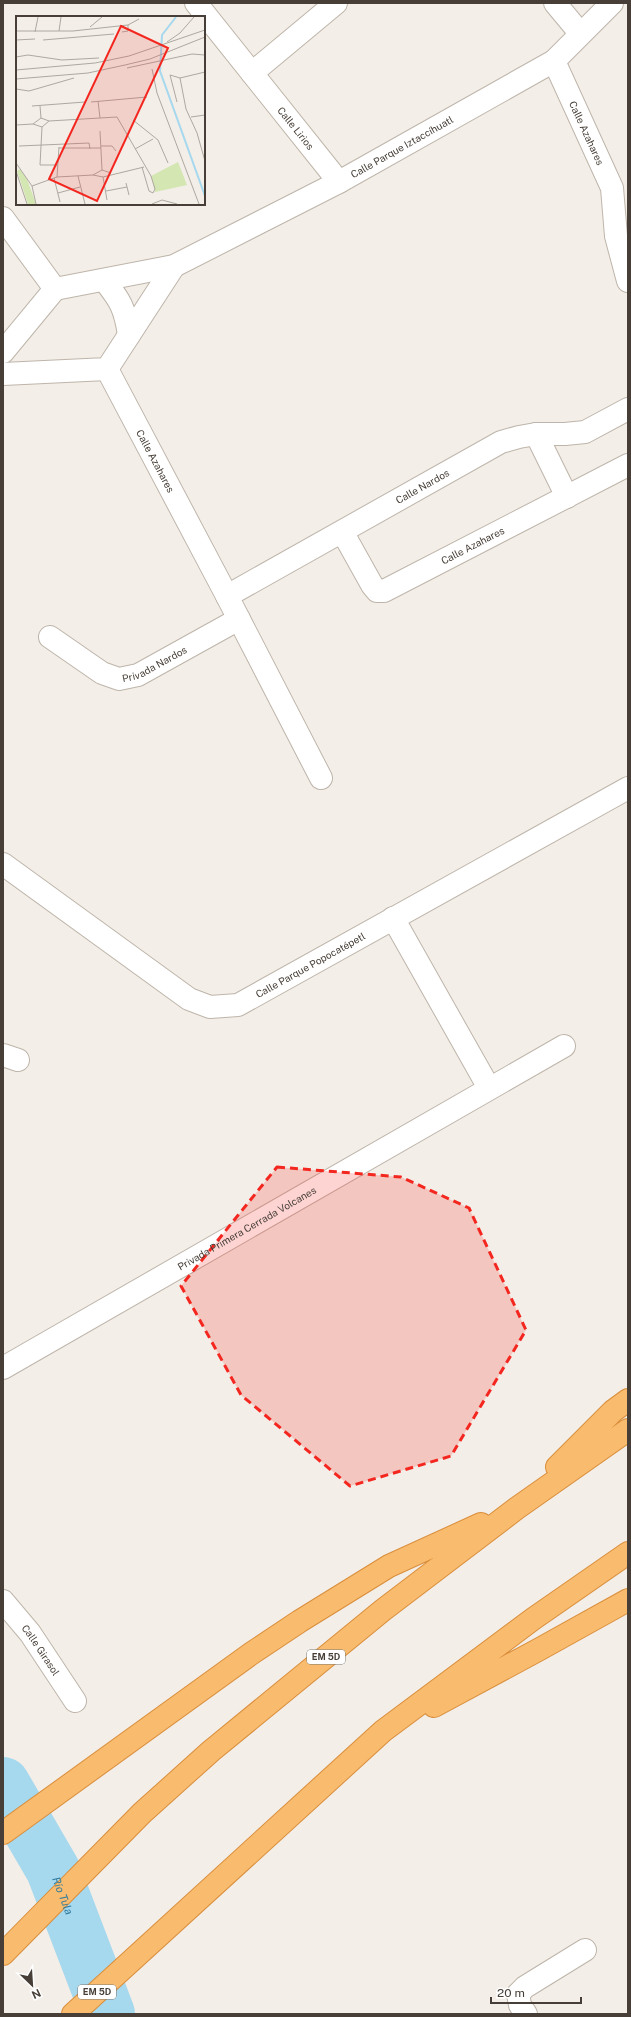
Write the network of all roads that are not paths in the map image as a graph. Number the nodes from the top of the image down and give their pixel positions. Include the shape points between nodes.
1 (196, 3) edge
2 (336, 3) edge
3 (555, 3) edge
4 (612, 3) edge
5 (580, 33) junction
6 (554, 61) junction
7 (252, 74) junction
8 (339, 182) junction
9 (620, 184) edge
10 (3, 218) edge
11 (174, 266) junction
12 (104, 280) junction
13 (628, 281) edge
14 (55, 289) junction
15 (129, 335) junction
16 (3, 352) edge
17 (107, 369) junction
18 (3, 374) edge
19 (628, 409) edge
20 (536, 434) junction
21 (628, 465) edge
22 (567, 497) junction
23 (342, 532) junction
24 (227, 596) junction
25 (239, 619) junction
26 (50, 637) dead end
27 (321, 778) dead end
28 (628, 788) edge
29 (3, 864) edge
30 (393, 918) junction
31 (564, 1046) dead end
32 (489, 1088) junction
33 (3, 1368) edge
34 (628, 1400) edge
35 (628, 1430) edge
36 (517, 1508) junction
37 (628, 1554) edge
38 (628, 1600) edge
39 (3, 1601) edge
40 (76, 1701) dead end
41 (383, 1731) junction
42 (3, 1833) edge
43 (585, 1950) dead end
44 (3, 1954) edge
45 (121, 1971) junction
46 (73, 2014) edge
47 (91, 2014) edge
48 (526, 2014) edge

1 - 7 street, Calle Lirios
2 - 7 street
3 - 5 street
4 - 5 street, Calle Parque Iztaccíhuatl
5 - 6 street, Calle Parque Iztaccíhuatl
6 - 8 street, Calle Parque Iztaccíhuatl
6 - 9 street, Calle Azahares
7 - 8 street, Calle Lirios
8 - 11 street, Calle Parque Iztaccíhuatl
9 - 13 street via 616,236
10 - 14 street
11 - 12 street, Calle Parque Iztaccíhuatl
11 - 15 street, Calle Parque Iztaccíhuatl
12 - 14 street, Calle Parque Iztaccíhuatl
12 - 15 street via 124,309
14 - 16 street
15 - 17 street, Calle Parque Iztaccíhuatl
17 - 18 street
17 - 24 street, Calle Azahares
19 - 20 street, Calle Nardos via 585,432
20 - 22 street
20 - 23 street, Calle Nardos via 501,442
21 - 22 street, Calle Azahares
22 - 23 street, Calle Azahares via 384,591 377,591 372,585
23 - 24 street, Calle Nardos
24 - 25 street
25 - 26 street, Privada Nardos via 138,675 119,679 102,674
25 - 27 street
28 - 30 street, Calle Parque Popocatépetl
29 - 30 street, Calle Parque Popocatépetl via 189,999 210,1007 238,1005
30 - 32 street
31 - 32 street, Privada Primera Cerrada Volcanes
32 - 33 street, Privada Primera Cerrada Volcanes
34 - 36 highway via 612,1411
35 - 36 highway, EM 5D
36 - 42 highway via 389,1566 252,1653
36 - 44 highway, EM 5D via 383,1610 211,1751 142,1813
37 - 41 highway, EM 5D via 524,1626
38 - 41 highway via 476,1684
39 - 40 street, Calle Girasol via 30,1633
41 - 45 highway, EM 5D
43 - 48 street via 525,1987 518,1994 520,2005
45 - 46 highway, EM 5D
45 - 47 highway

